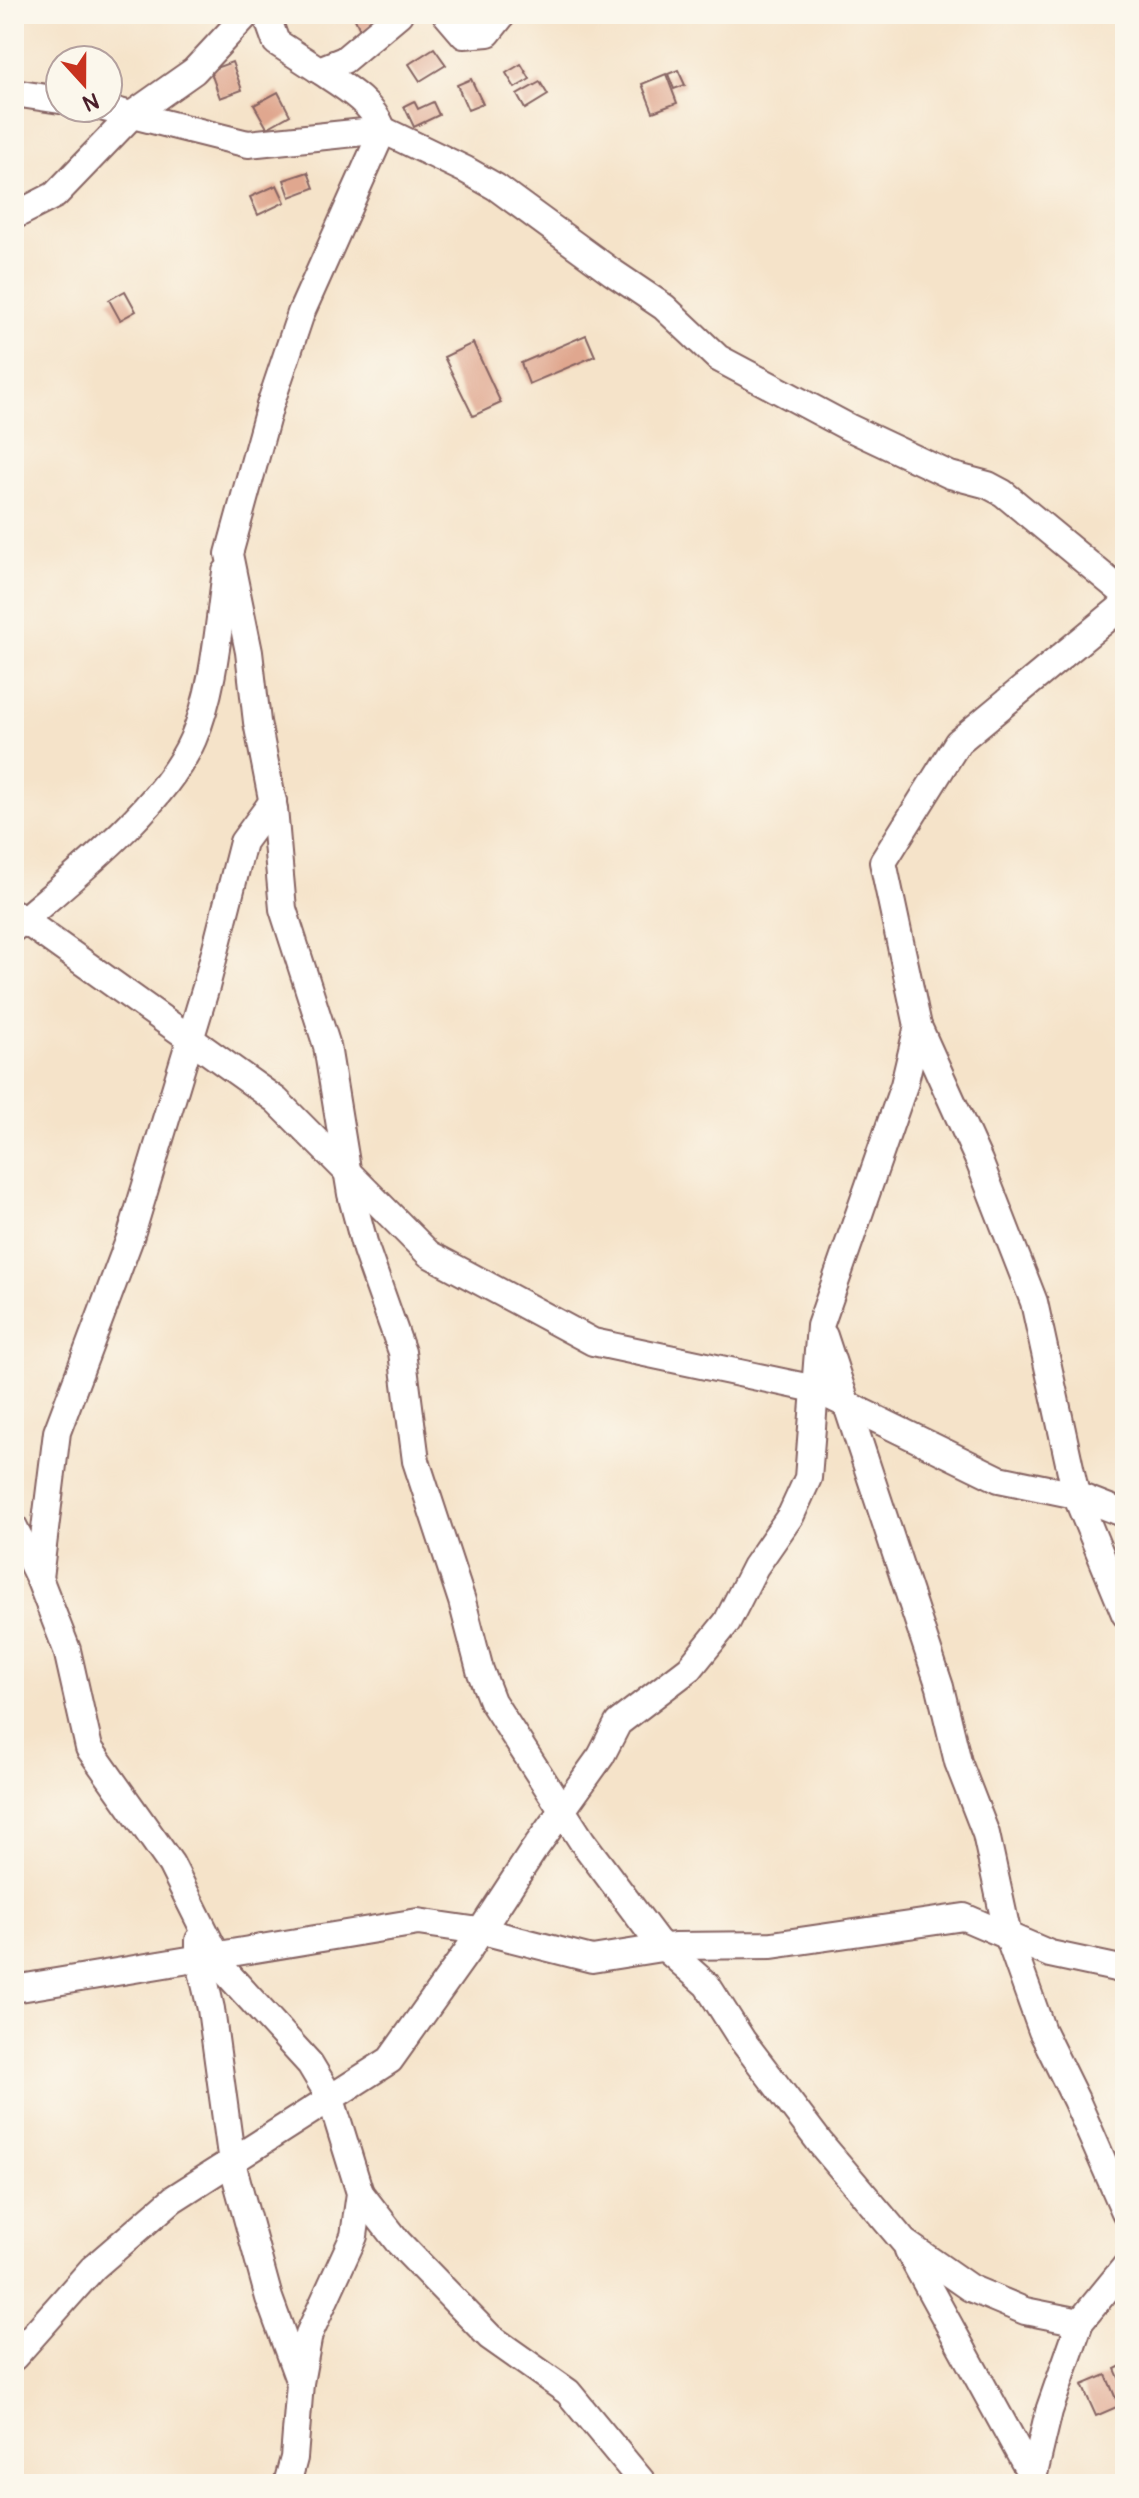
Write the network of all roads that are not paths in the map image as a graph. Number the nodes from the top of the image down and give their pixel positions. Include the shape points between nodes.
1 (247, 14) edge
2 (266, 14) edge
3 (399, 14) edge
4 (446, 14) edge
5 (503, 14) edge
6 (319, 70) junction
7 (14, 93) edge
8 (44, 98) edge
9 (124, 112) edge
10 (133, 114) junction
11 (383, 130) junction
12 (14, 216) edge
13 (229, 554) junction
14 (1125, 594) edge
15 (1125, 604) edge
16 (273, 801) junction
17 (17, 920) edge
18 (918, 1026) junction
19 (190, 1039) junction
20 (347, 1172) junction
21 (820, 1326) junction
22 (815, 1389) junction
23 (846, 1405) junction
24 (1076, 1495) junction
25 (1125, 1514) edge
26 (14, 1527) edge
27 (39, 1578) junction
28 (1125, 1614) edge
29 (563, 1810) junction
30 (479, 1931) junction
31 (1008, 1936) junction
32 (663, 1948) junction
33 (207, 1956) junction
34 (1125, 1970) edge
35 (14, 1989) edge
36 (331, 2099) junction
37 (232, 2163) junction
38 (360, 2193) junction
39 (1125, 2212) edge
40 (904, 2242) junction
41 (1125, 2267) edge
42 (1080, 2322) junction
43 (14, 2357) edge
44 (300, 2383) junction
45 (1031, 2481) edge
46 (287, 2484) edge
47 (644, 2484) edge

1 - 10 street via 194,71
2 - 6 street via 276,42
3 - 6 street via 344,60
4 - 5 street via 464,35 488,33
6 - 11 street via 377,115
7 - 8 street
9 - 10 street
10 - 11 street via 248,144
10 - 12 street via 55,195
11 - 13 street via 301,313
11 - 14 street via 496,187 664,307 718,358 848,427 950,475 1003,493
13 - 16 street
13 - 17 street via 209,689 193,740 163,788 110,843
15 - 18 street via 958,742 883,862
16 - 19 street via 243,842
16 - 20 street via 283,909 327,1046
17 - 19 street
18 - 21 street via 904,1085
18 - 24 street via 1034,1302
19 - 20 street via 276,1100
19 - 27 street via 130,1238 57,1432
20 - 22 street via 429,1254 593,1342
20 - 29 street via 366,1250 402,1352 416,1461 480,1670 492,1701
21 - 22 street
21 - 23 street
22 - 23 street
22 - 29 street via 808,1478 727,1622 690,1668 618,1723
23 - 24 street via 999,1479
23 - 31 street via 940,1687 958,1762 986,1834
24 - 25 street
24 - 28 street
26 - 27 street
27 - 33 street via 67,1650 89,1748 171,1864 199,1920
29 - 30 street
29 - 32 street
30 - 32 street via 592,1959
30 - 33 street via 418,1922
30 - 36 street via 390,2060
31 - 32 street via 964,1917 772,1945
31 - 34 street via 1050,1954
31 - 39 street via 1042,2031
32 - 40 street via 707,1985 821,2144
33 - 35 street
33 - 36 street via 310,2064
33 - 37 street
36 - 37 street
36 - 38 street
37 - 43 street via 173,2199 93,2268
37 - 44 street via 269,2298
38 - 44 street via 354,2236 309,2334
38 - 47 street via 398,2242 490,2337 568,2392
40 - 42 street via 970,2288 1025,2311
40 - 45 street
41 - 42 street
42 - 45 street
44 - 46 street

